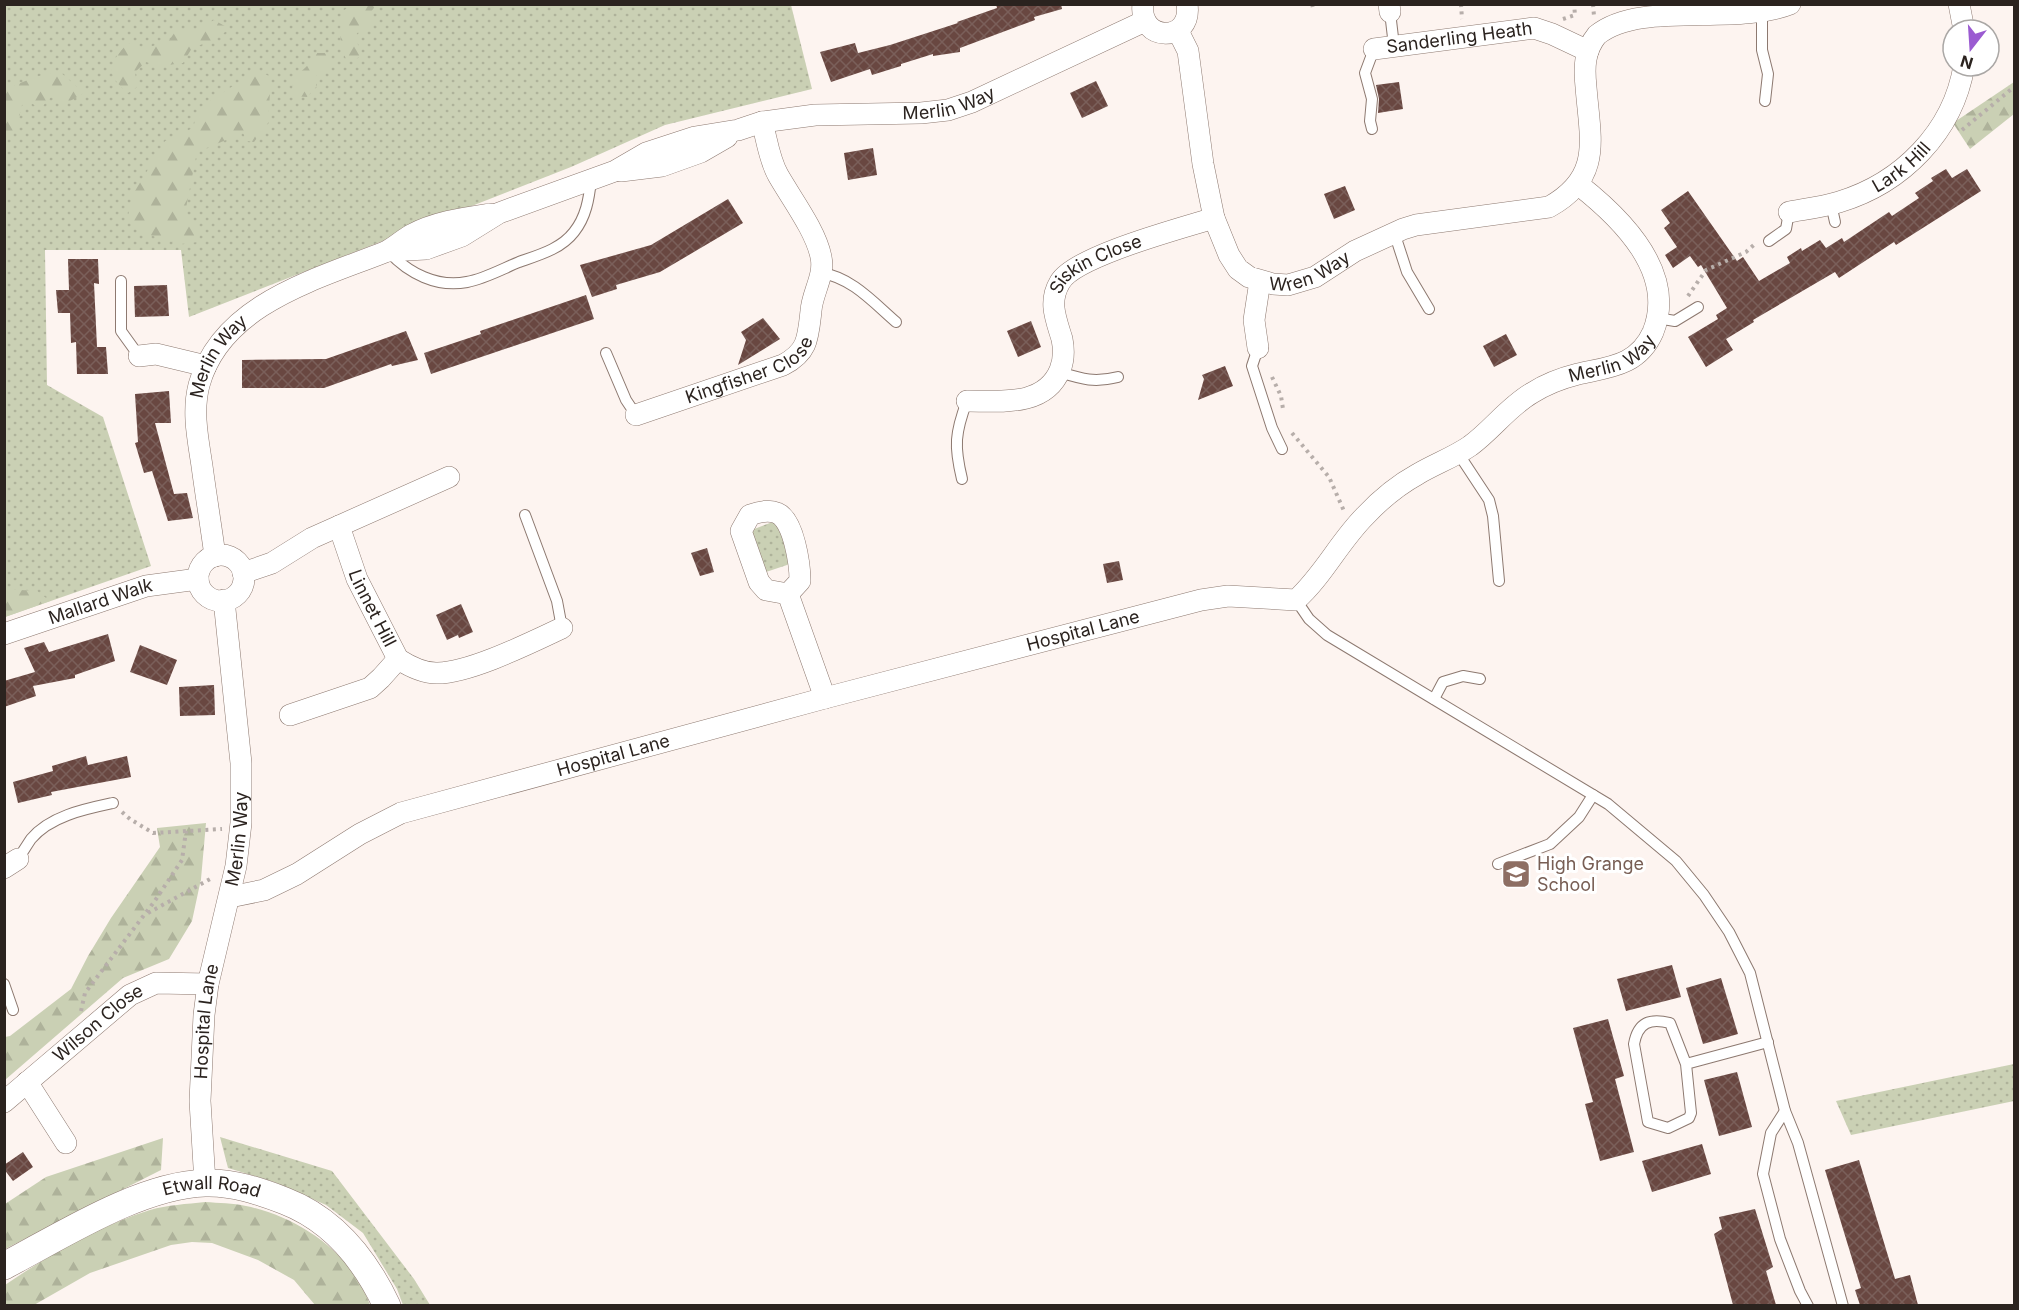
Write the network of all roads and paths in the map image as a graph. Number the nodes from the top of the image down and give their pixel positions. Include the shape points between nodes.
1 (1187, 4) edge
2 (1775, 7) edge
3 (1390, 8) edge
4 (1144, 13) edge
5 (1178, 31) junction
6 (1384, 47) junction
7 (1587, 51) junction
8 (1961, 78) edge
9 (2014, 87) edge
10 (1765, 101) dead end
11 (762, 122) junction
12 (1372, 129) dead end
13 (1936, 133) junction
14 (591, 180) junction
15 (1579, 185) junction
16 (1789, 212) joint
17 (1214, 218) junction
18 (1394, 232) junction
19 (1757, 242) dead end
20 (1769, 242) dead end
21 (388, 251) junction
22 (821, 273) junction
23 (120, 281) dead end
24 (1260, 281) junction
25 (1698, 307) dead end
26 (1430, 309) dead end
27 (1658, 314) junction
28 (896, 322) dead end
29 (1258, 348) junction
30 (606, 353) dead end
31 (139, 356) joint
32 (206, 366) junction
33 (1059, 372) junction
34 (1118, 377) dead end
35 (967, 401) joint
36 (1284, 413) dead end
37 (636, 415) joint
38 (1290, 429) dead end
39 (1282, 449) dead end
40 (1458, 453) junction
41 (449, 477) dead end
42 (962, 479) dead end
43 (525, 515) dead end
44 (339, 526) junction
45 (1352, 531) junction
46 (215, 556) junction
47 (243, 573) junction
48 (198, 579) junction
49 (1499, 581) dead end
50 (788, 594) dead end
51 (224, 600) junction
52 (1296, 600) junction
53 (562, 628) joint
54 (4, 634) edge
55 (398, 659) junction
56 (1480, 679) dead end
57 (825, 698) junction
58 (1434, 699) junction
59 (290, 715) dead end
60 (1593, 795) junction
61 (113, 803) joint
62 (240, 828) junction
63 (186, 831) junction
64 (11, 864) edge
65 (1498, 864) dead end
66 (232, 887) junction
67 (144, 915) junction
68 (4, 984) edge
69 (208, 984) junction
70 (13, 1010) dead end
71 (74, 1041) junction
72 (1768, 1042) junction
73 (1686, 1064) junction
74 (27, 1082) junction
75 (4, 1102) edge
76 (1785, 1111) junction
77 (66, 1143) dead end
78 (205, 1183) junction
79 (4, 1266) edge
80 (387, 1305) edge
81 (1808, 1305) edge
82 (1843, 1305) edge

1 - 5 street via 1188,15
2 - 7 street via 1671,9 1624,16 1597,35
2 - 10 lane via 1762,50 1768,74
3 - 6 lane
4 - 5 street via 1149,28 1157,33
4 - 11 street, Merlin Way via 972,102 948,110
5 - 17 street, Wren Way via 1188,51
6 - 7 street, Sanderling Heath via 1534,28
6 - 12 lane, Sanderling Heath via 1365,74 1372,99
7 - 15 street via 1590,150
8 - 13 street, Lark Hill via 1955,98
9 - 13 path via 1957,134
11 - 14 street, Merlin Way via 675,143
11 - 22 street, Kingfisher Close via 777,174 822,258
13 - 16 street, Lark Hill via 1918,156 1890,179 1833,213
14 - 21 street, Merlin Way via 499,213 457,219 412,235
14 - 21 lane via 586,212 568,239 476,279 434,281 400,264
15 - 18 street, Wren Way via 1549,207 1432,222
15 - 27 street, Merlin Way via 1605,206 1644,254 1656,284
16 - 20 lane via 1786,230
17 - 24 street, Wren Way via 1238,269
17 - 33 street, Siskin Close via 1145,240 1069,271 1060,281 1052,305 1064,354
18 - 24 street, Wren Way via 1315,277 1288,285
18 - 26 lane via 1407,272
19 - 27 path via 1746,252 1706,270 1681,304
21 - 32 street, Merlin Way via 256,308 231,332
22 - 28 lane via 850,284
22 - 37 street, Kingfisher Close via 807,341 794,359
23 - 31 lane via 121,332
24 - 29 street via 1254,320
25 - 27 lane via 1675,321
27 - 40 street, Merlin Way via 1644,346 1626,361 1563,379 1532,393
29 - 36 path via 1278,388
29 - 39 lane via 1252,366
30 - 37 lane
31 - 32 street via 156,354
32 - 46 street, Merlin Way via 195,413
33 - 34 lane via 1100,381
33 - 35 street via 1050,387 1032,397
35 - 42 lane via 956,440
38 - 45 path via 1329,477
40 - 45 street, Merlin Way via 1402,483
40 - 49 lane via 1489,500
41 - 44 street
43 - 53 lane via 557,601
44 - 47 street via 272,563
44 - 55 street, Linnet Hill via 357,579
45 - 52 street, Merlin Way via 1310,588
46 - 47 street via 229,557
46 - 48 street via 202,564
47 - 51 street via 242,588
48 - 51 street via 204,593
48 - 54 street, Mallard Walk via 146,586
50 - 57 street
51 - 62 street, Merlin Way via 242,763
52 - 57 street, Hospital Lane via 1228,596 1202,600
52 - 58 lane via 1309,619 1327,634
53 - 55 street, Linnet Hill via 458,671 428,672
55 - 59 street via 370,688
56 - 58 lane via 1463,676 1443,682
57 - 66 street, Hospital Lane via 400,813 264,890
58 - 60 lane
60 - 65 lane via 1579,817 1550,844
60 - 72 lane via 1645,833 1676,861 1704,895 1750,973
61 - 63 path via 153,833
61 - 64 lane via 72,813 52,824 33,837
62 - 63 path
62 - 66 street, Merlin Way
63 - 67 path via 182,860
66 - 67 path via 216,877
66 - 69 street, Hospital Lane
67 - 71 path via 85,993
68 - 70 lane
69 - 71 street, Wilson Close via 168,982 144,987
69 - 78 street, Hospital Lane via 200,1101
71 - 74 street, Wilson Close
72 - 73 lane
72 - 76 lane
73 - 73 lane via 1689,1118 1668,1128 1648,1122 1635,1034 1657,1019 1670,1023
74 - 75 street, Wilson Close
74 - 77 street
76 - 81 lane via 1771,1133 1763,1173 1780,1239
76 - 82 lane via 1798,1143
78 - 79 street, Etwall Road via 137,1198
78 - 80 street, Etwall Road via 254,1190 315,1216 362,1260

